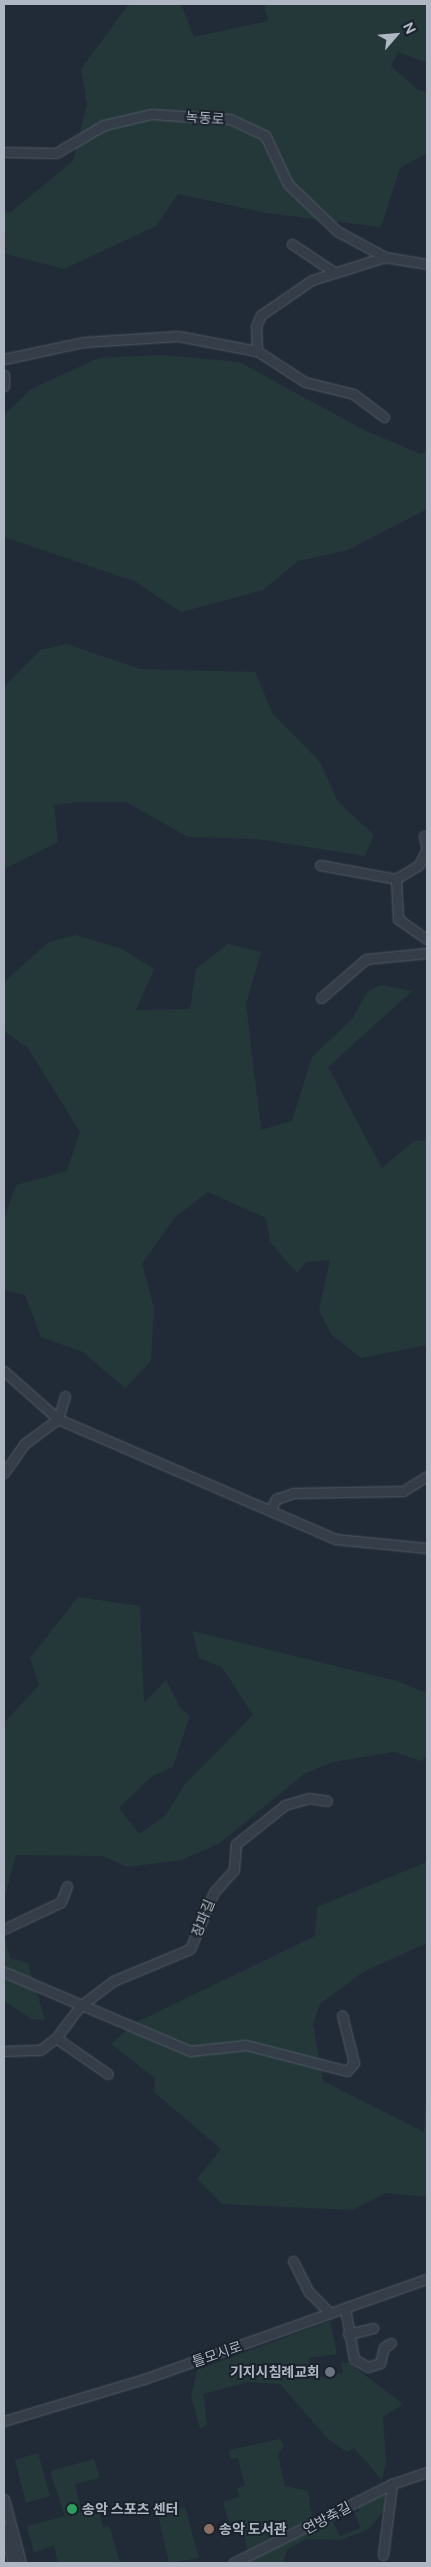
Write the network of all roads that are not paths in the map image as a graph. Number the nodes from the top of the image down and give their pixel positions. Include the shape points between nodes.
1 (4, 152) edge
2 (292, 244) dead end
3 (386, 257) junction
4 (427, 264) edge
5 (334, 272) junction
6 (256, 351) junction
7 (4, 359) edge
8 (4, 374) edge
9 (4, 386) edge
10 (384, 417) dead end
11 (424, 836) dead end
12 (427, 849) edge
13 (320, 865) dead end
14 (396, 879) junction
15 (427, 939) edge
16 (427, 953) edge
17 (322, 998) dead end
18 (4, 1371) edge
19 (65, 1396) dead end
20 (58, 1419) junction
21 (4, 1473) edge
22 (427, 1476) edge
23 (270, 1510) junction
24 (427, 1548) edge
25 (327, 1801) dead end
26 (67, 1886) dead end
27 (4, 1929) edge
28 (4, 1972) edge
29 (79, 2007) junction
30 (342, 2015) dead end
31 (56, 2038) junction
32 (4, 2051) edge
33 (108, 2074) dead end
34 (293, 2261) dead end
35 (427, 2279) edge
36 (345, 2308) junction
37 (330, 2313) junction
38 (373, 2328) dead end
39 (348, 2334) junction
40 (391, 2343) dead end
41 (4, 2421) edge
42 (427, 2472) edge
43 (392, 2484) junction
44 (4, 2499) edge
45 (4, 2528) edge
46 (383, 2555) dead end
47 (13, 2563) edge
48 (21, 2563) edge
49 (233, 2563) edge

1 - 3 street, 녹동로 via 56,152 104,125 151,114 230,119 265,135 288,184 337,231
2 - 5 street
3 - 4 street, 녹동로
3 - 5 street, 녹동로
5 - 6 street, 녹동로 via 261,315
6 - 7 street via 178,336 84,342
6 - 10 street via 305,382 354,394
8 - 9 street
11 - 12 street
12 - 14 street via 419,865
13 - 14 street
14 - 15 street via 398,919
16 - 17 street via 366,959
18 - 20 street
19 - 20 street
20 - 21 street via 24,1444
20 - 23 street
22 - 23 street via 403,1491 293,1493 276,1499
23 - 24 street via 335,1539
25 - 29 street, 장파길 via 308,1798 285,1805 236,1844 234,1870 214,1892 190,1949 113,1981
26 - 27 street via 60,1902
28 - 29 street
29 - 30 street via 190,2051 246,2045 347,2072 354,2063
29 - 31 street, 장파길
31 - 32 street via 40,2050
31 - 33 street
34 - 37 street via 309,2292
35 - 36 street, 틀모시로
36 - 37 street, 틀모시로
36 - 39 street
37 - 41 street, 틀모시로 via 144,2379
38 - 39 street
39 - 40 street via 354,2359 368,2368 380,2363 384,2347
42 - 43 street, 연방축길
43 - 46 street
43 - 49 street, 연방축길
44 - 48 street
45 - 47 street

